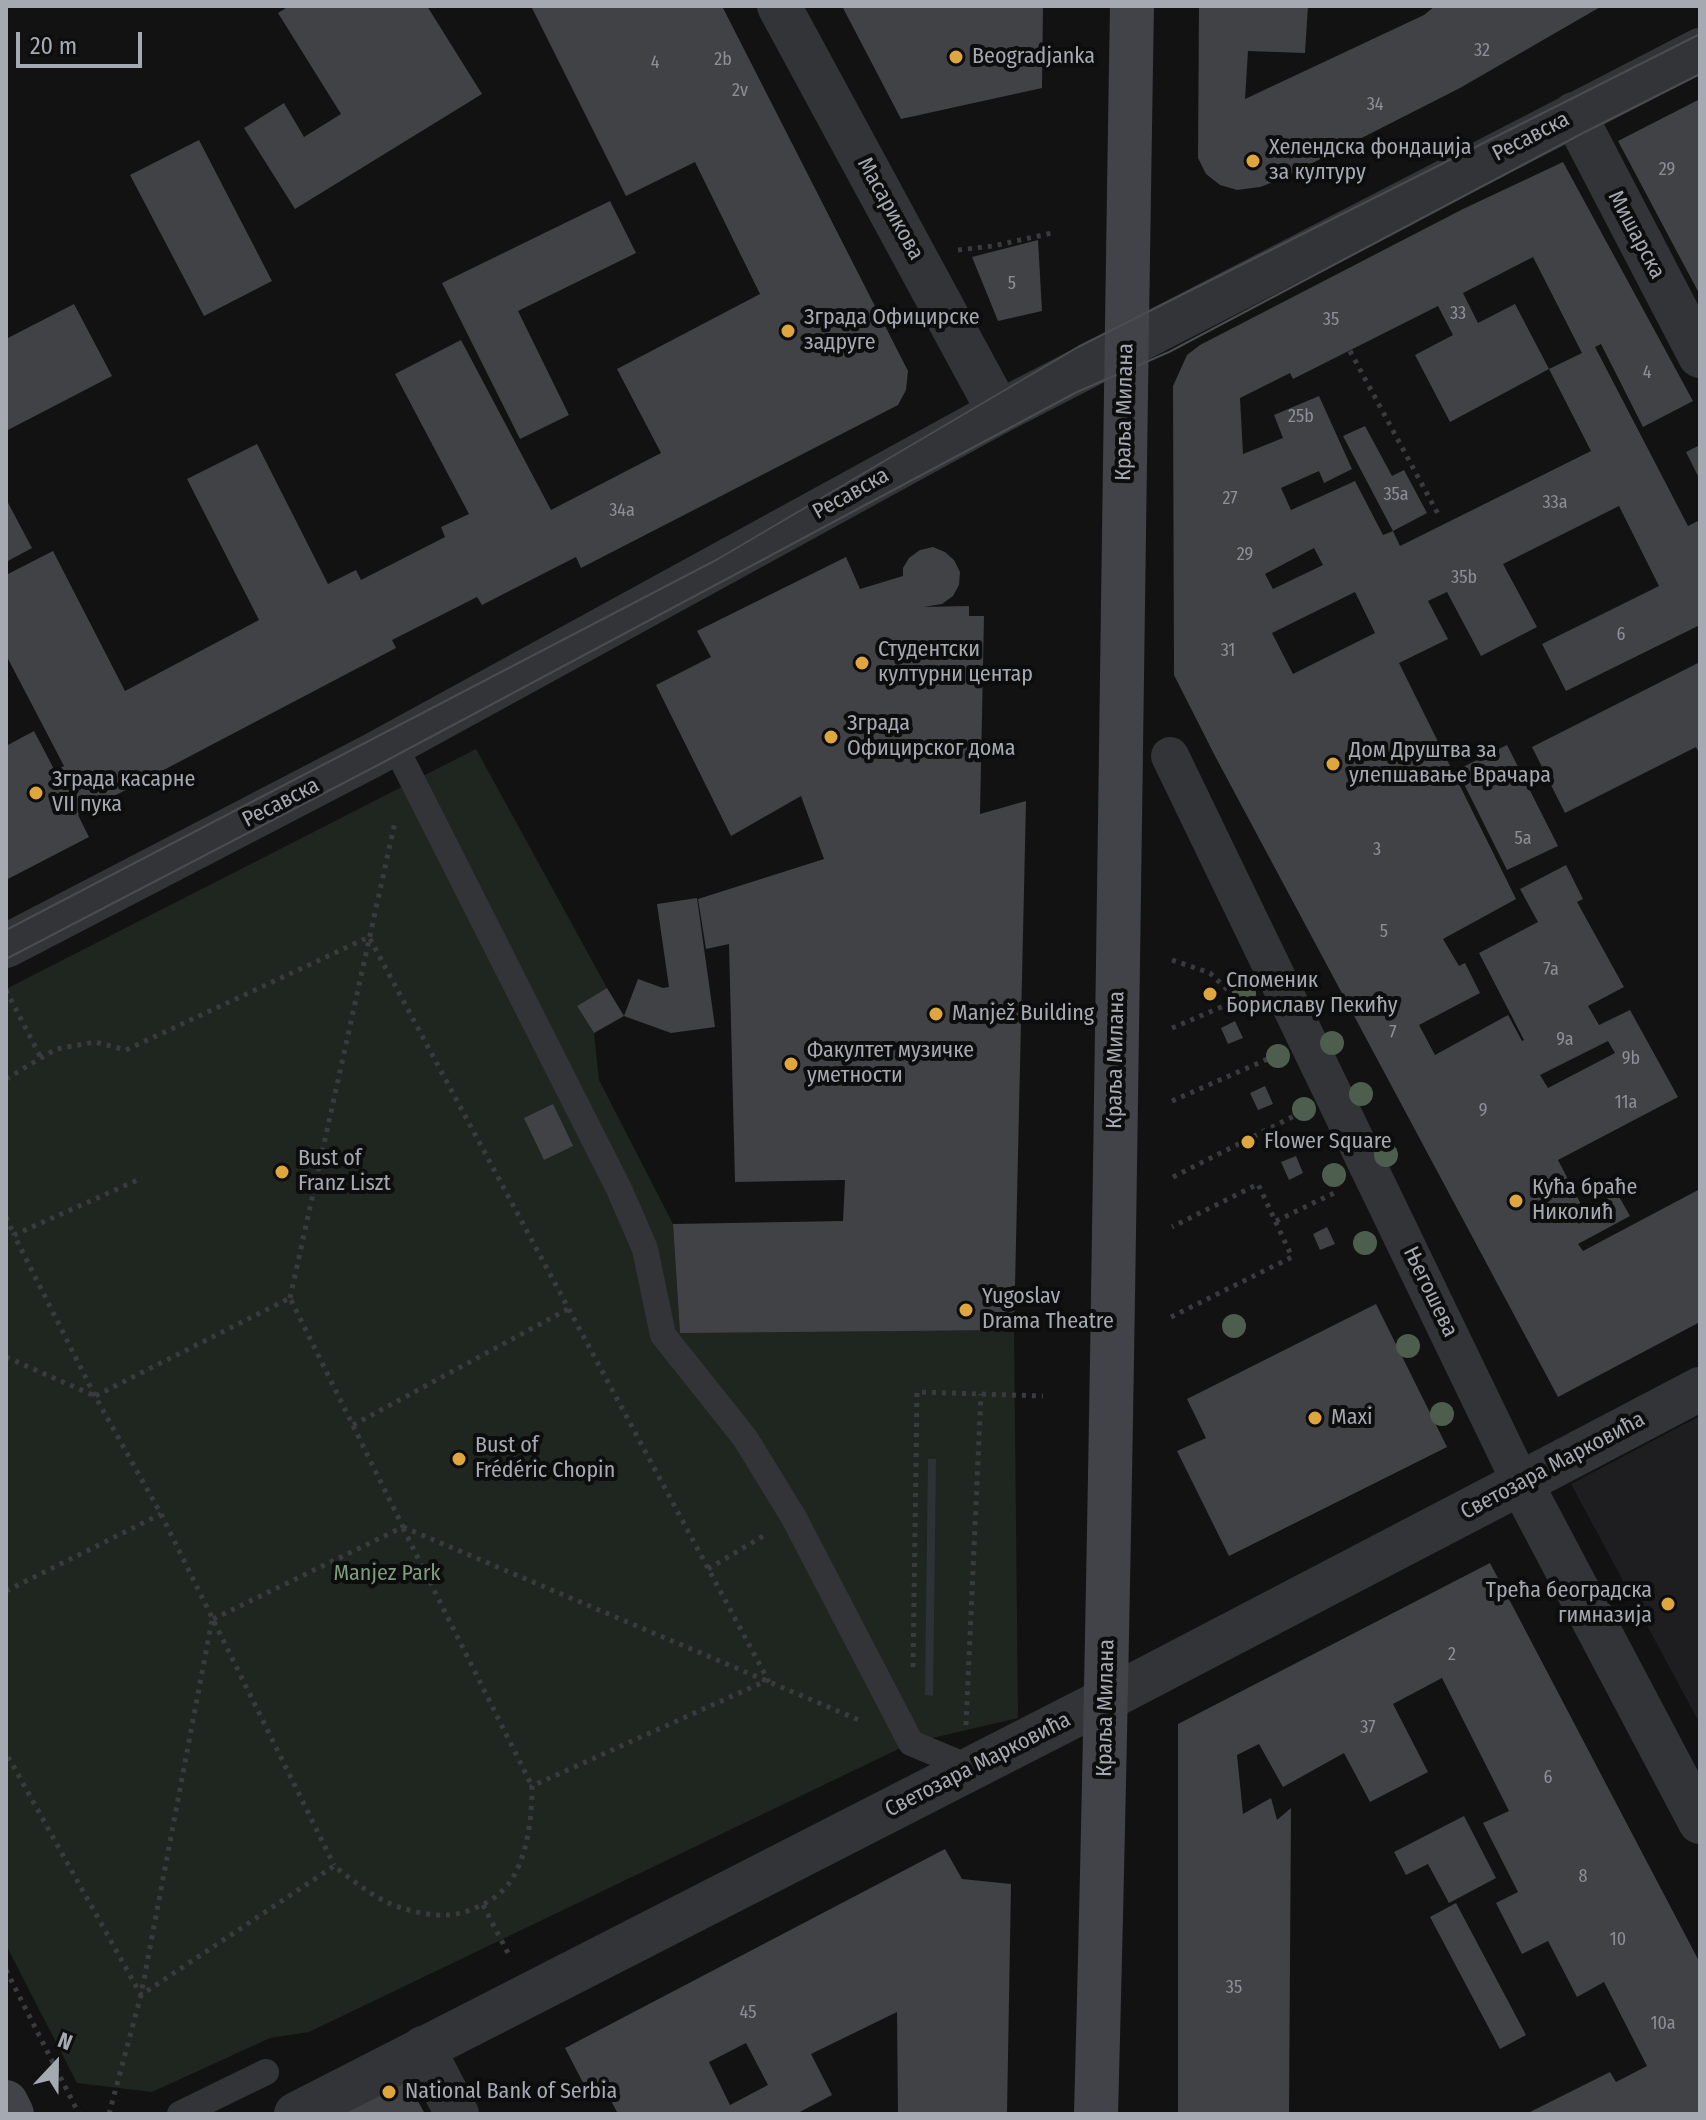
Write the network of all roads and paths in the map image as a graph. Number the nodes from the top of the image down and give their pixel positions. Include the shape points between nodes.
1 (779, 6) edge
2 (1132, 6) edge
3 (1700, 50) edge
4 (1574, 114) junction
5 (1052, 233) dead end
6 (980, 248) dead end
7 (1126, 346) junction
8 (1350, 351) dead end
9 (1700, 356) edge
10 (999, 412) junction
11 (1438, 514) dead end
12 (394, 744) junction
13 (1170, 756) dead end
14 (397, 815) dead end
15 (369, 937) junction
16 (6, 946) edge
17 (1172, 960) dead end
18 (6, 990) edge
19 (1172, 1028) dead end
20 (41, 1058) junction
21 (1265, 1061) dead end
22 (6, 1079) edge
23 (1172, 1101) dead end
24 (1289, 1118) dead end
25 (1173, 1177) dead end
26 (142, 1178) dead end
27 (1337, 1191) dead end
28 (6, 1217) edge
29 (1276, 1221) junction
30 (1172, 1227) dead end
31 (14, 1235) junction
32 (290, 1298) junction
33 (568, 1309) junction
34 (1171, 1317) dead end
35 (6, 1357) edge
36 (1700, 1389) edge
37 (981, 1394) junction
38 (95, 1396) junction
39 (1043, 1396) dead end
40 (353, 1425) junction
41 (1521, 1483) junction
42 (161, 1514) junction
43 (794, 1518) junction
44 (403, 1527) junction
45 (708, 1569) junction
46 (6, 1591) edge
47 (213, 1619) junction
48 (912, 1679) dead end
49 (768, 1680) junction
50 (1107, 1699) junction
51 (911, 1743) junction
52 (968, 1752) junction
53 (6, 1753) edge
54 (532, 1786) junction
55 (1700, 1822) edge
56 (334, 1866) junction
57 (483, 1905) junction
58 (501, 1940) dead end
59 (6, 1970) edge
60 (141, 1995) junction
61 (423, 2048) junction
62 (266, 2072) dead end
63 (6, 2102) edge
64 (12, 2114) edge
65 (79, 2114) edge
66 (109, 2114) edge
67 (180, 2114) edge
68 (296, 2114) edge
69 (457, 2114) edge
70 (1096, 2114) edge

1 - 10 street, Масарикова
2 - 7 main road, Краља Милана
3 - 4 street, Ресавска
4 - 7 street, Ресавска
4 - 9 street, Мишарска
5 - 6 path
7 - 10 street, Ресавска
7 - 50 main road, Краља Милана
8 - 11 path
10 - 12 street, Ресавска
12 - 16 street, Ресавска
12 - 43 lane via 619,1189 645,1249 663,1335 745,1438
13 - 41 street, Његошева
14 - 15 path
15 - 20 path via 126,1050 95,1042 56,1049
15 - 32 path
15 - 33 path
17 - 19 path via 1210,973 1238,1000
18 - 20 path
20 - 22 path
21 - 23 path
24 - 25 path
26 - 31 path
27 - 29 path
28 - 31 path
29 - 30 path via 1258,1184
29 - 34 path via 1292,1257
31 - 38 path
32 - 38 path
32 - 40 path
33 - 40 path
33 - 45 path
35 - 38 path
36 - 41 street, Светозара Марковића
37 - 39 path
37 - 48 path via 917,1392
37 - 52 path
38 - 42 path
40 - 44 path
41 - 50 street, Светозара Марковића
41 - 55 street, Његошева
42 - 46 path
42 - 47 path
43 - 45 path
43 - 51 lane
44 - 47 path
44 - 49 path
44 - 54 path
45 - 49 path
47 - 56 path
47 - 60 path
49 - 51 path
49 - 54 path
50 - 52 street, Светозара Марковића
50 - 70 main road, Краља Милана
51 - 52 lane
52 - 61 street, Светозара Марковића
53 - 60 path
54 - 57 path via 524,1850 509,1883
56 - 57 path via 401,1908 446,1915
56 - 60 path
57 - 58 path
59 - 65 path
60 - 66 path
61 - 68 street, Светозара Марковића
61 - 69 street
62 - 67 lane
63 - 64 main road

